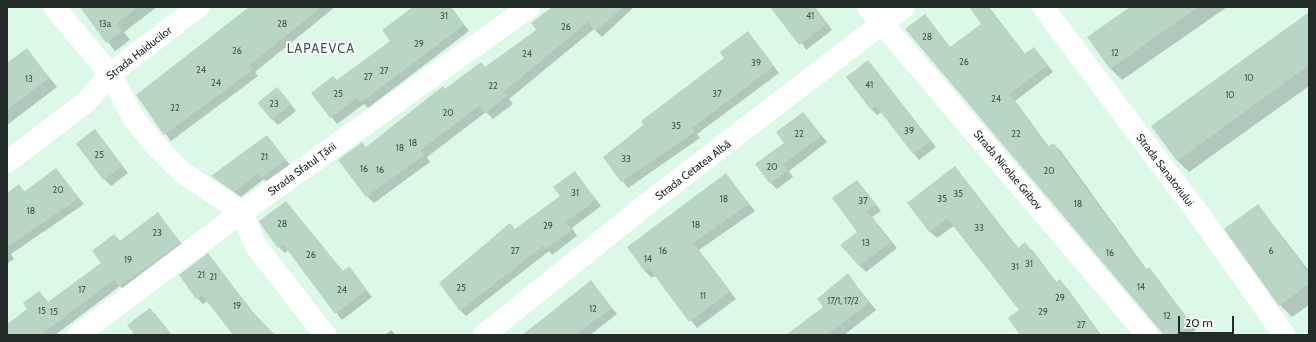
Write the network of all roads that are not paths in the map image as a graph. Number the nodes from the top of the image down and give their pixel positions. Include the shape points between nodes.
1 (54, 7) edge
2 (198, 7) edge
3 (529, 7) edge
4 (868, 7) edge
5 (904, 7) edge
6 (1044, 7) edge
7 (884, 24) junction
8 (110, 74) junction
9 (7, 162) edge
10 (242, 212) junction
11 (78, 335) edge
12 (325, 335) edge
13 (484, 335) edge
14 (1147, 335) edge
15 (1284, 335) edge

1 - 8 street
2 - 8 street, Strada Haiducilor
3 - 10 street, Strada Sfatul Țării
4 - 7 street, Strada Nicolae Gribov
5 - 7 street, Strada Cetatea Albă
6 - 15 street, Strada Sanatoriului via 1199,214
7 - 13 street, Strada Cetatea Albă via 643,207
7 - 14 street, Strada Nicolae Gribov
8 - 9 street, Strada Haiducilor via 86,102
8 - 10 street via 134,119 154,144 183,173
10 - 11 street, Strada Sfatul Țării
10 - 12 street via 256,246

